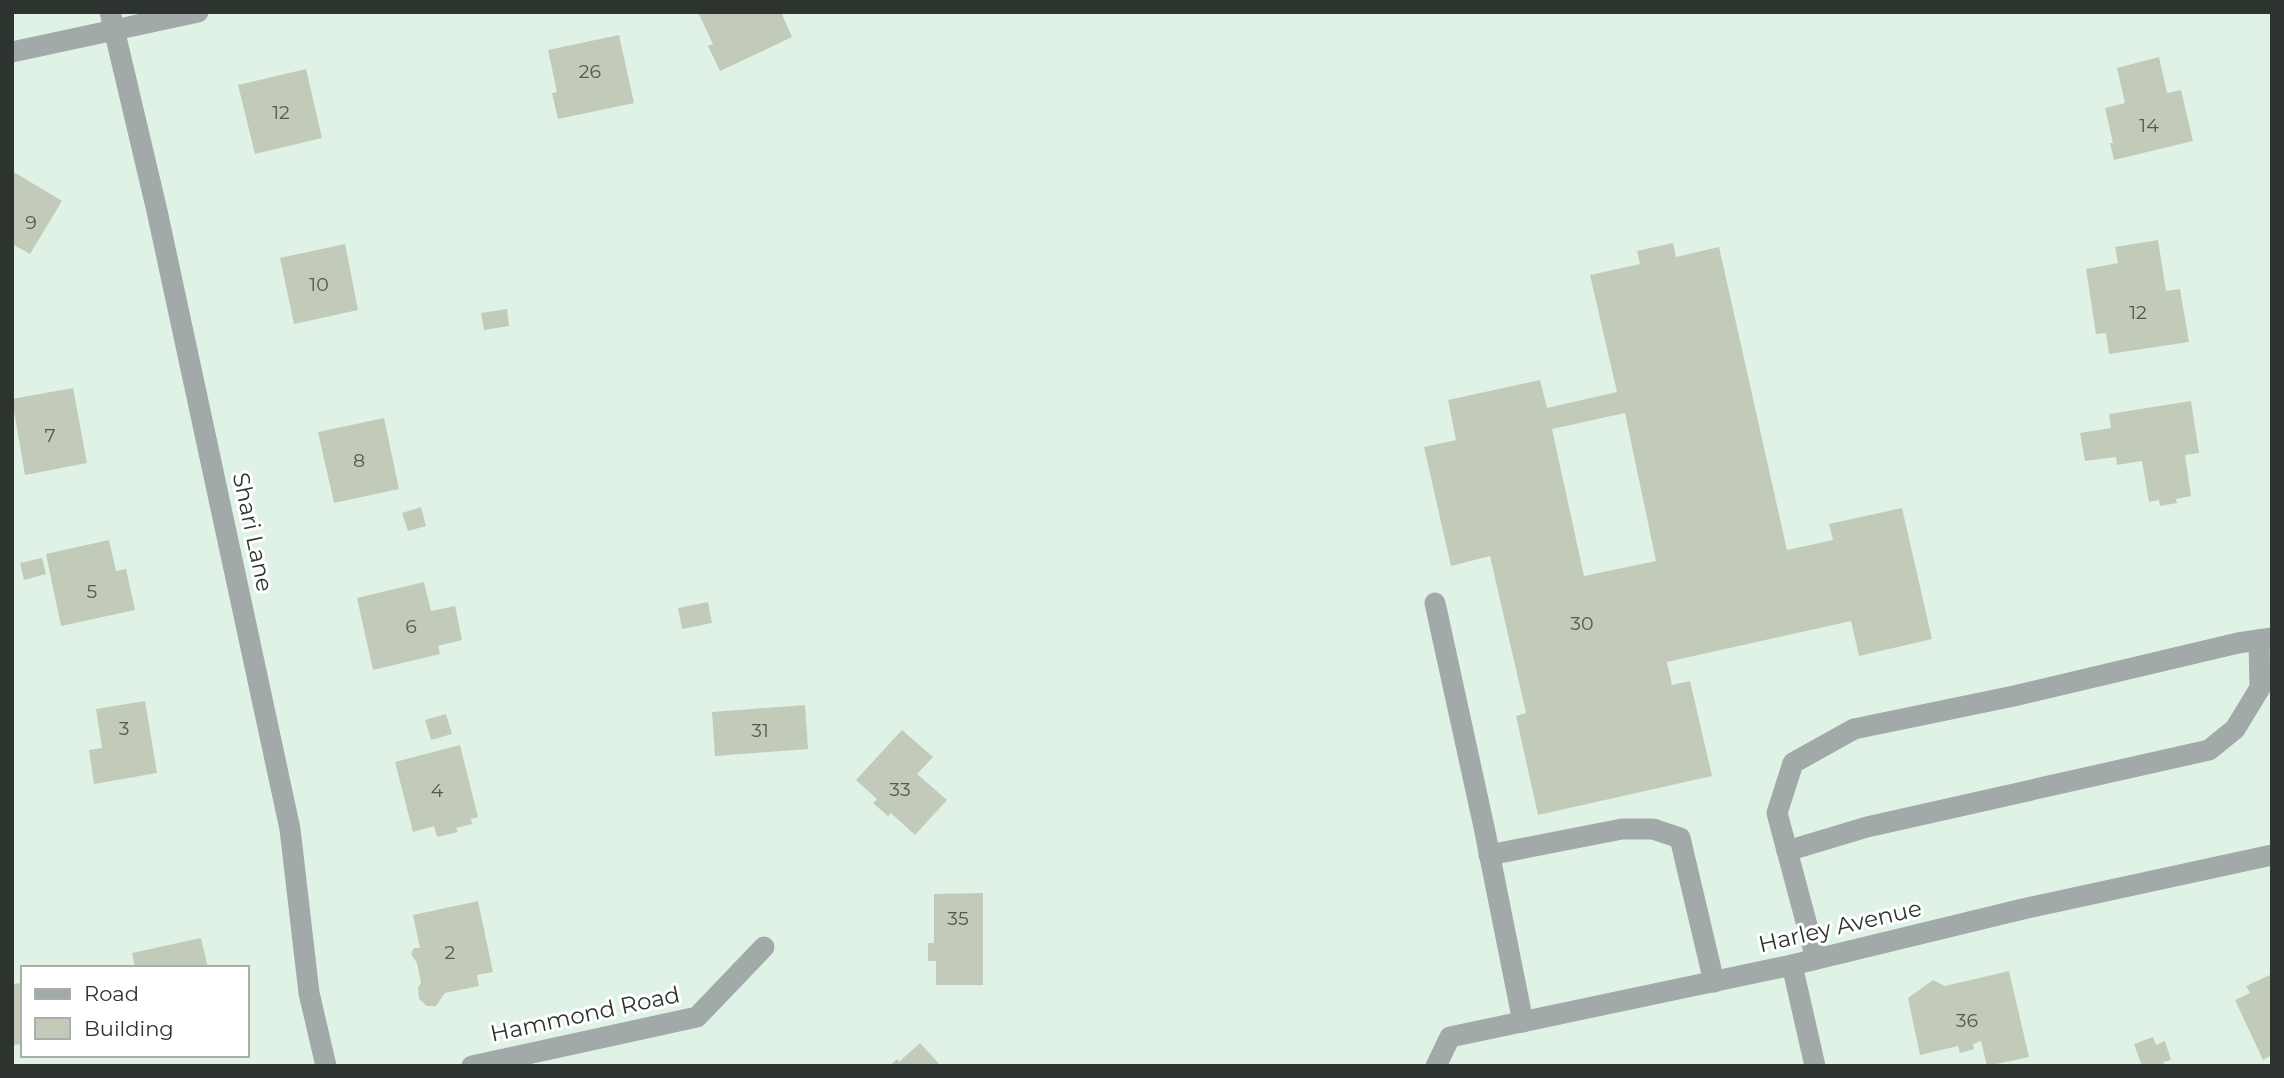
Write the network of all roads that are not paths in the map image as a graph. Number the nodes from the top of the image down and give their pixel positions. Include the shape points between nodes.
1 (198, 12) edge
2 (112, 21) edge
3 (12, 52) edge
4 (1435, 603) dead end
5 (2266, 639) edge
6 (1787, 851) junction
7 (1489, 855) junction
8 (2272, 855) edge
9 (764, 947) dead end
10 (1816, 959) junction
11 (1792, 965) junction
12 (1714, 982) junction
13 (1523, 1022) junction
14 (326, 1066) edge
15 (472, 1066) edge
16 (1436, 1066) edge
17 (1815, 1066) edge

1 - 2 street
2 - 3 street
2 - 14 street, Shari Lane via 290,830 309,993
4 - 7 street
5 - 6 street via 2260,688 2235,729 2209,750 1867,827
5 - 6 street via 1854,729 1793,763 1777,813
6 - 10 street
7 - 12 street via 1622,830 1653,829 1680,838
7 - 13 street
8 - 10 street, Harley Avenue
9 - 15 street, Hammond Road via 697,1017
10 - 11 street, Harley Avenue
11 - 12 street, Harley Avenue
11 - 17 street
12 - 13 street, Harley Avenue
13 - 16 street, Harley Avenue via 1450,1037

